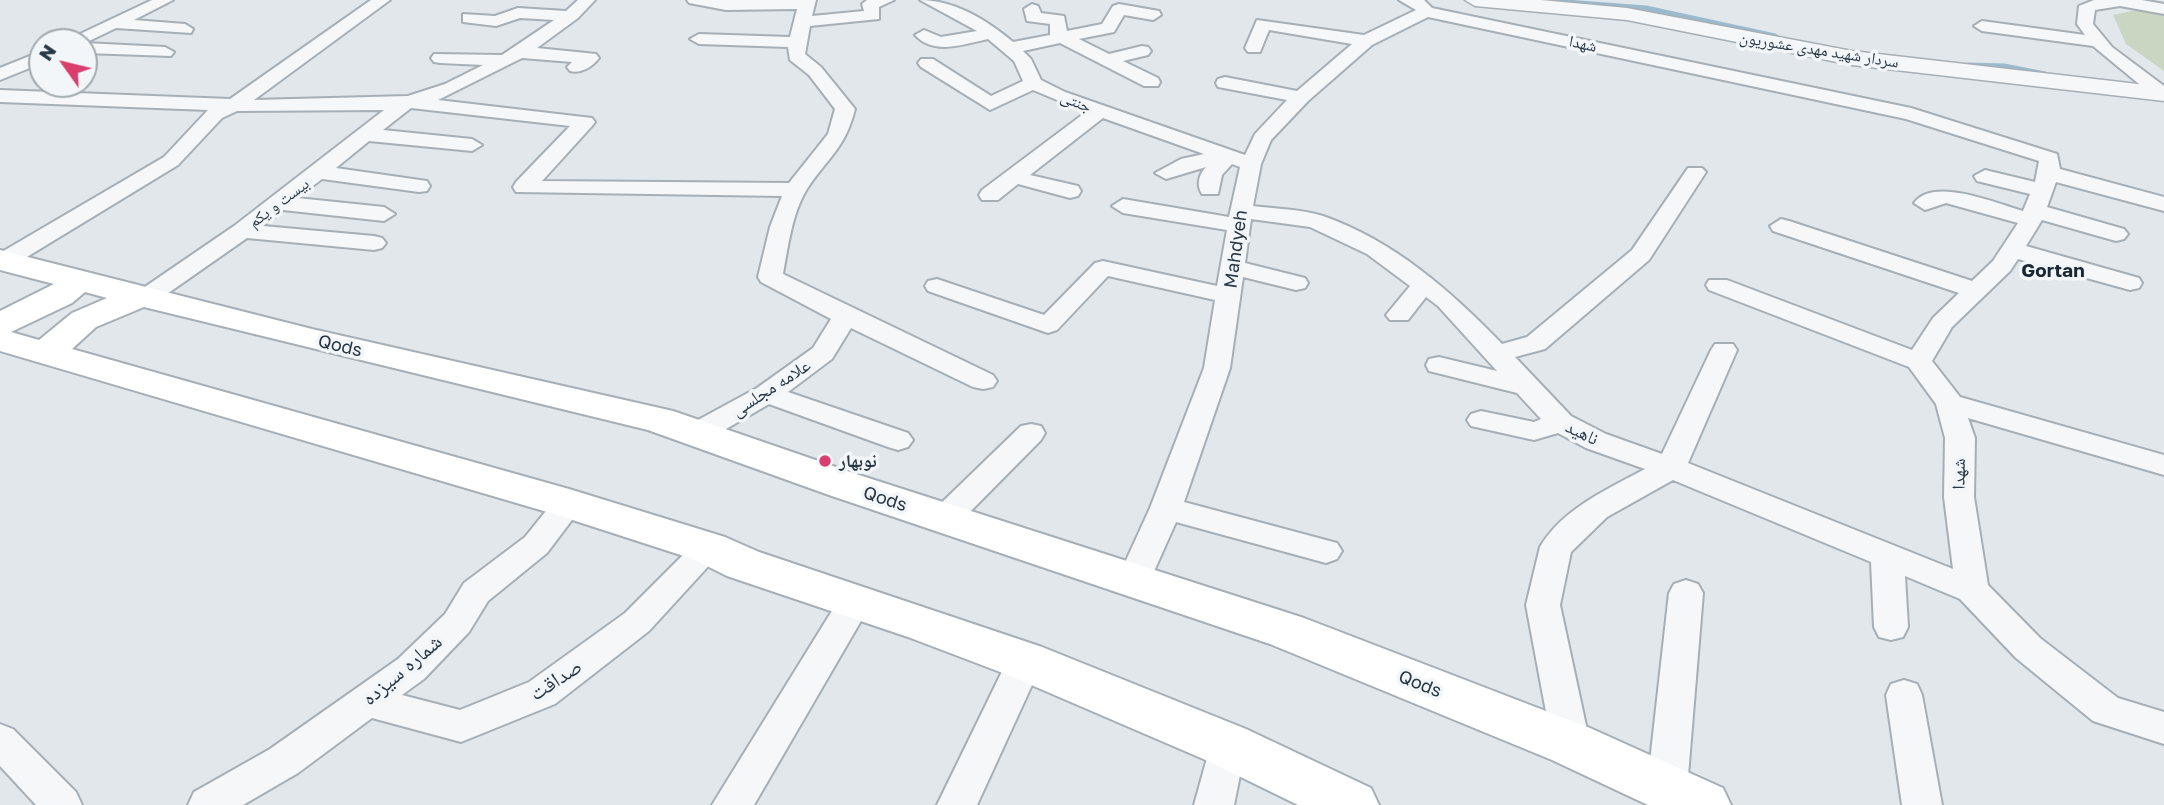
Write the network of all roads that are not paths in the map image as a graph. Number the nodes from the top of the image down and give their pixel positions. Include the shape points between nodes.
1 (165, 0) edge
2 (382, 0) edge
3 (587, 0) edge
4 (696, 0) edge
5 (887, 0) edge
6 (972, 0) edge
7 (1475, 0) edge
8 (2117, 1) edge
9 (931, 2) edge
10 (1417, 6) edge
11 (1032, 9) dead end
12 (2164, 9) edge
13 (1153, 15) dead end
14 (569, 16) junction
15 (803, 17) edge
16 (469, 18) dead end
17 (113, 23) junction
18 (1982, 26) dead end
19 (185, 29) dead end
20 (98, 30) edge
21 (988, 34) junction
22 (924, 35) dead end
23 (1059, 36) junction
24 (699, 39) dead end
25 (1366, 41) junction
26 (2099, 42) junction
27 (1010, 48) junction
28 (1254, 48) dead end
29 (98, 49) edge
30 (1142, 51) dead end
31 (165, 52) dead end
32 (510, 56) junction
33 (440, 58) dead end
34 (1106, 60) junction
35 (28, 62) edge
36 (927, 63) dead end
37 (576, 67) dead end
38 (0, 75) edge
39 (1033, 82) junction
40 (1151, 82) dead end
41 (1224, 83) dead end
42 (2164, 94) edge
43 (0, 96) edge
44 (1301, 97) junction
45 (407, 102) junction
46 (236, 104) junction
47 (1099, 112) junction
48 (368, 135) junction
49 (472, 145) dead end
50 (1228, 157) junction
51 (1251, 164) junction
52 (320, 172) junction
53 (1166, 173) dead end
54 (1695, 173) dead end
55 (1985, 176) dead end
56 (1014, 177) junction
57 (419, 186) dead end
58 (1210, 188) dead end
59 (796, 190) junction
60 (1070, 191) dead end
61 (990, 195) dead end
62 (2039, 199) junction
63 (278, 203) junction
64 (1925, 203) dead end
65 (2164, 204) edge
66 (1123, 206) dead end
67 (384, 214) dead end
68 (1240, 218) junction
69 (1781, 226) dead end
70 (242, 231) junction
71 (2116, 234) dead end
72 (374, 243) dead end
73 (2012, 250) junction
74 (2, 261) edge
75 (1234, 267) junction
76 (78, 280) junction
77 (1296, 283) dead end
78 (2130, 283) dead end
79 (1424, 284) junction
80 (1718, 285) dead end
81 (937, 286) dead end
82 (1976, 291) junction
83 (1229, 296) junction
84 (143, 297) junction
85 (1399, 315) dead end
86 (845, 316) junction
87 (0, 324) edge
88 (0, 340) edge
89 (1724, 350) dead end
90 (47, 352) junction
91 (1496, 354) junction
92 (1917, 361) junction
93 (1438, 365) dead end
94 (983, 380) dead end
95 (1524, 386) junction
96 (767, 394) junction
97 (1950, 403) junction
98 (1481, 420) dead end
99 (1561, 423) junction
100 (697, 433) junction
101 (1031, 433) dead end
102 (898, 440) dead end
103 (2164, 465) edge
104 (1671, 468) junction
105 (569, 504) junction
106 (1166, 508) junction
107 (944, 519) junction
108 (709, 548) junction
109 (1326, 551) dead end
110 (1887, 556) junction
111 (1135, 578) junction
112 (1972, 590) junction
113 (1686, 593) dead end
114 (855, 602) junction
115 (1891, 627) dead end
116 (1025, 661) junction
117 (1904, 695) dead end
118 (367, 701) junction
119 (2164, 728) edge
120 (0, 740) edge
121 (1571, 744) junction
122 (1227, 745) junction
123 (1685, 797) edge
124 (62, 805) edge
125 (208, 805) edge
126 (732, 805) edge
127 (957, 805) edge
128 (1214, 805) edge
129 (1352, 805) edge
130 (1922, 805) edge

1 - 17 street
2 - 46 street
3 - 14 street
4 - 15 street
5 - 15 street via 870,4 873,15
6 - 9 street
7 - 42 street, سردار شهید مهدی عشوریون via 1627,14 1852,58
8 - 12 street
8 - 26 street via 2087,6 2085,24
9 - 21 street via 981,26
10 - 25 street, Mahdyeh
10 - 62 street, شهدا via 1911,114 2050,158
11 - 23 street via 1033,17 1058,20
13 - 23 street via 1119,9 1108,28
14 - 16 street via 517,13 496,21
14 - 32 street
15 - 24 street
15 - 59 street via 796,55 845,109 838,135
17 - 19 street
17 - 20 street
18 - 26 street
21 - 22 street via 938,43
21 - 27 street
23 - 27 street
23 - 34 street
25 - 28 street via 1263,24
25 - 44 street, Mahdyeh
26 - 42 street
27 - 39 street via 1022,59
29 - 31 street
30 - 34 street
32 - 33 street
32 - 37 street via 590,58
32 - 45 street via 433,96
34 - 40 street
35 - 38 street
36 - 39 street via 990,104
39 - 47 street, جنتی
41 - 44 street
43 - 46 street
44 - 51 street, Mahdyeh via 1262,138
45 - 46 street
45 - 48 street, بیست و یکم
45 - 59 street via 585,122 524,187
46 - 74 street via 215,114 171,161
47 - 50 street, جنتی
47 - 56 street
48 - 49 street
48 - 52 street, بیست و یکم
50 - 51 street, جنتی
50 - 53 street via 1188,163
50 - 58 street via 1211,174
51 - 68 street, Mahdyeh
52 - 57 street
52 - 63 street, بیست و یکم
54 - 91 street via 1641,255 1535,343
55 - 62 street
56 - 60 street
56 - 61 street
59 - 86 street via 781,227 770,277
62 - 64 street via 1945,197
62 - 65 street
62 - 71 street
62 - 73 street
63 - 67 street
63 - 70 street, بیست و یکم
66 - 68 street, ناهید
68 - 75 street, Mahdyeh
68 - 79 street, ناهید via 1315,221 1375,249
69 - 82 street
70 - 72 street
70 - 84 street, بیست و یکم
73 - 78 street
73 - 82 street via 2003,266
74 - 76 main road, Qods
75 - 77 street
75 - 83 street, Mahdyeh
76 - 84 main road, Qods
76 - 87 main road via 60,296
79 - 85 street
79 - 91 street, ناهید via 1447,300
80 - 92 street
81 - 83 street via 1048,325 1103,268
82 - 92 street via 1942,323
83 - 106 street, Mahdyeh via 1217,368
84 - 90 main road via 84,320
84 - 100 main road, Qods via 659,420
86 - 94 street
86 - 96 street, علامه مجلسی via 823,353
88 - 90 main road
89 - 104 street
90 - 105 main road
91 - 95 street, ناهید
92 - 97 street, شهدا
93 - 95 street
95 - 99 street, ناهید
96 - 100 street, علامه مجلسی
96 - 102 street
97 - 103 street
97 - 112 street, شهدا via 1960,438 1959,497
98 - 99 street via 1534,431
99 - 104 street, ناهید
100 - 107 main road, Qods
101 - 107 street
104 - 110 street, ناهید
104 - 121 street via 1596,509 1556,547 1543,605
105 - 108 main road
105 - 118 street, شماره سیزده via 536,545 476,592 457,623 411,669
106 - 109 street
106 - 111 street, Mahdyeh
107 - 111 main road, Qods
108 - 114 main road
108 - 118 street, صداقت via 637,622 542,693 461,726
110 - 112 street, ناهید
110 - 115 street
111 - 121 main road, Qods via 1287,631
112 - 119 street via 2028,648 2106,710
113 - 123 street
114 - 116 main road
114 - 126 street
116 - 122 main road
116 - 127 street
117 - 130 street
118 - 125 street, شماره سیزده via 284,761
120 - 124 street
121 - 123 main road, Qods
122 - 128 street
122 - 129 main road

